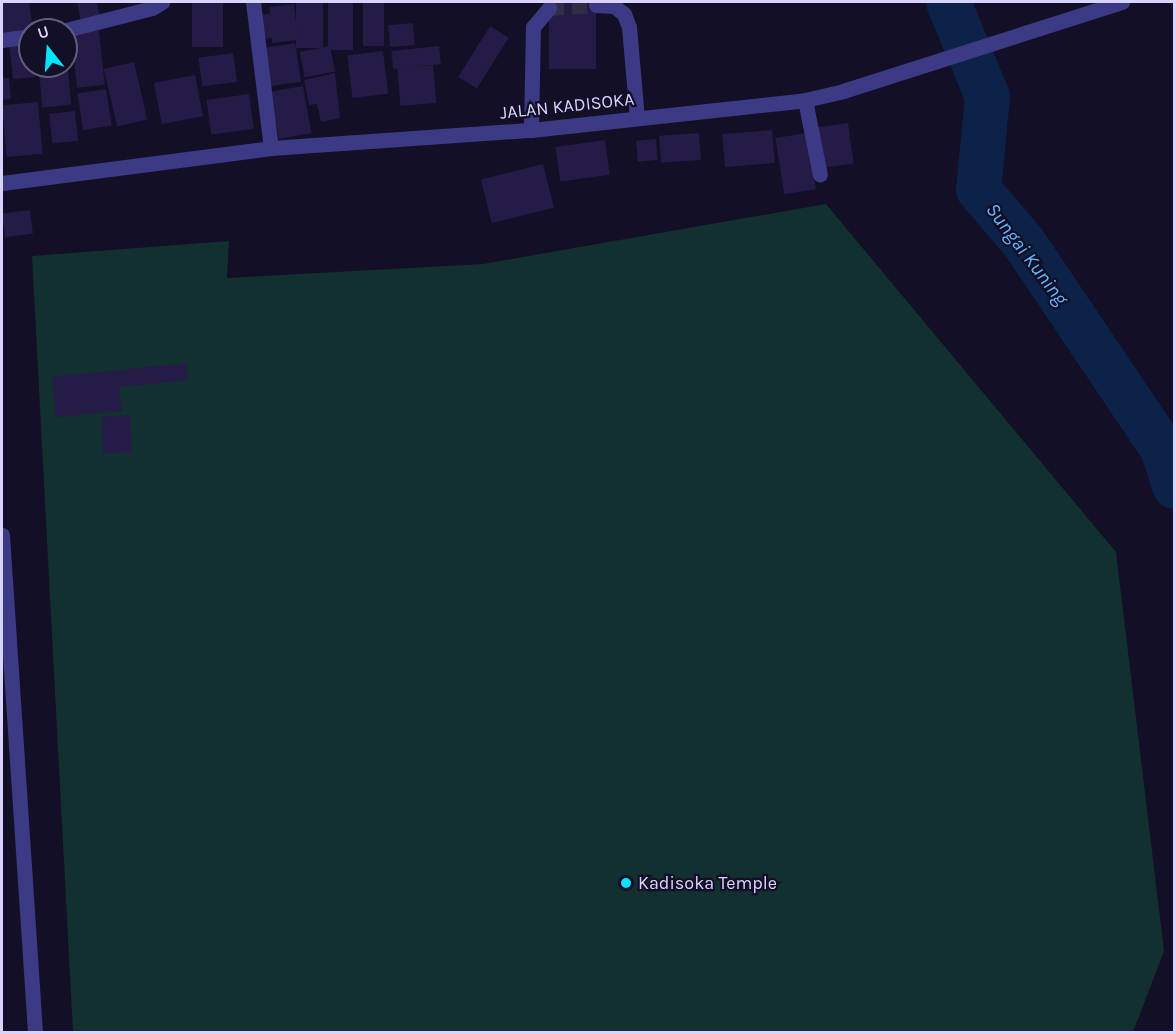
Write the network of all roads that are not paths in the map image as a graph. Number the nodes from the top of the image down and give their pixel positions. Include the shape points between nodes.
1 (162, 2) edge
2 (254, 2) edge
3 (1122, 2) edge
4 (596, 5) dead end
5 (549, 8) dead end
6 (78, 27) edge
7 (18, 38) edge
8 (2, 40) edge
9 (805, 100) junction
10 (637, 118) junction
11 (531, 130) junction
12 (272, 148) junction
13 (820, 175) dead end
14 (2, 183) edge
15 (2, 535) edge
16 (36, 1032) edge

1 - 6 street
2 - 12 street
3 - 9 street, JALAN KADISOKA
4 - 10 street via 614,6 624,14 629,27
5 - 11 street via 533,27
7 - 8 street
9 - 10 street, JALAN KADISOKA
9 - 13 street
10 - 11 street, JALAN KADISOKA
11 - 12 street, JALAN KADISOKA
12 - 14 street, JALAN KADISOKA
15 - 16 street

